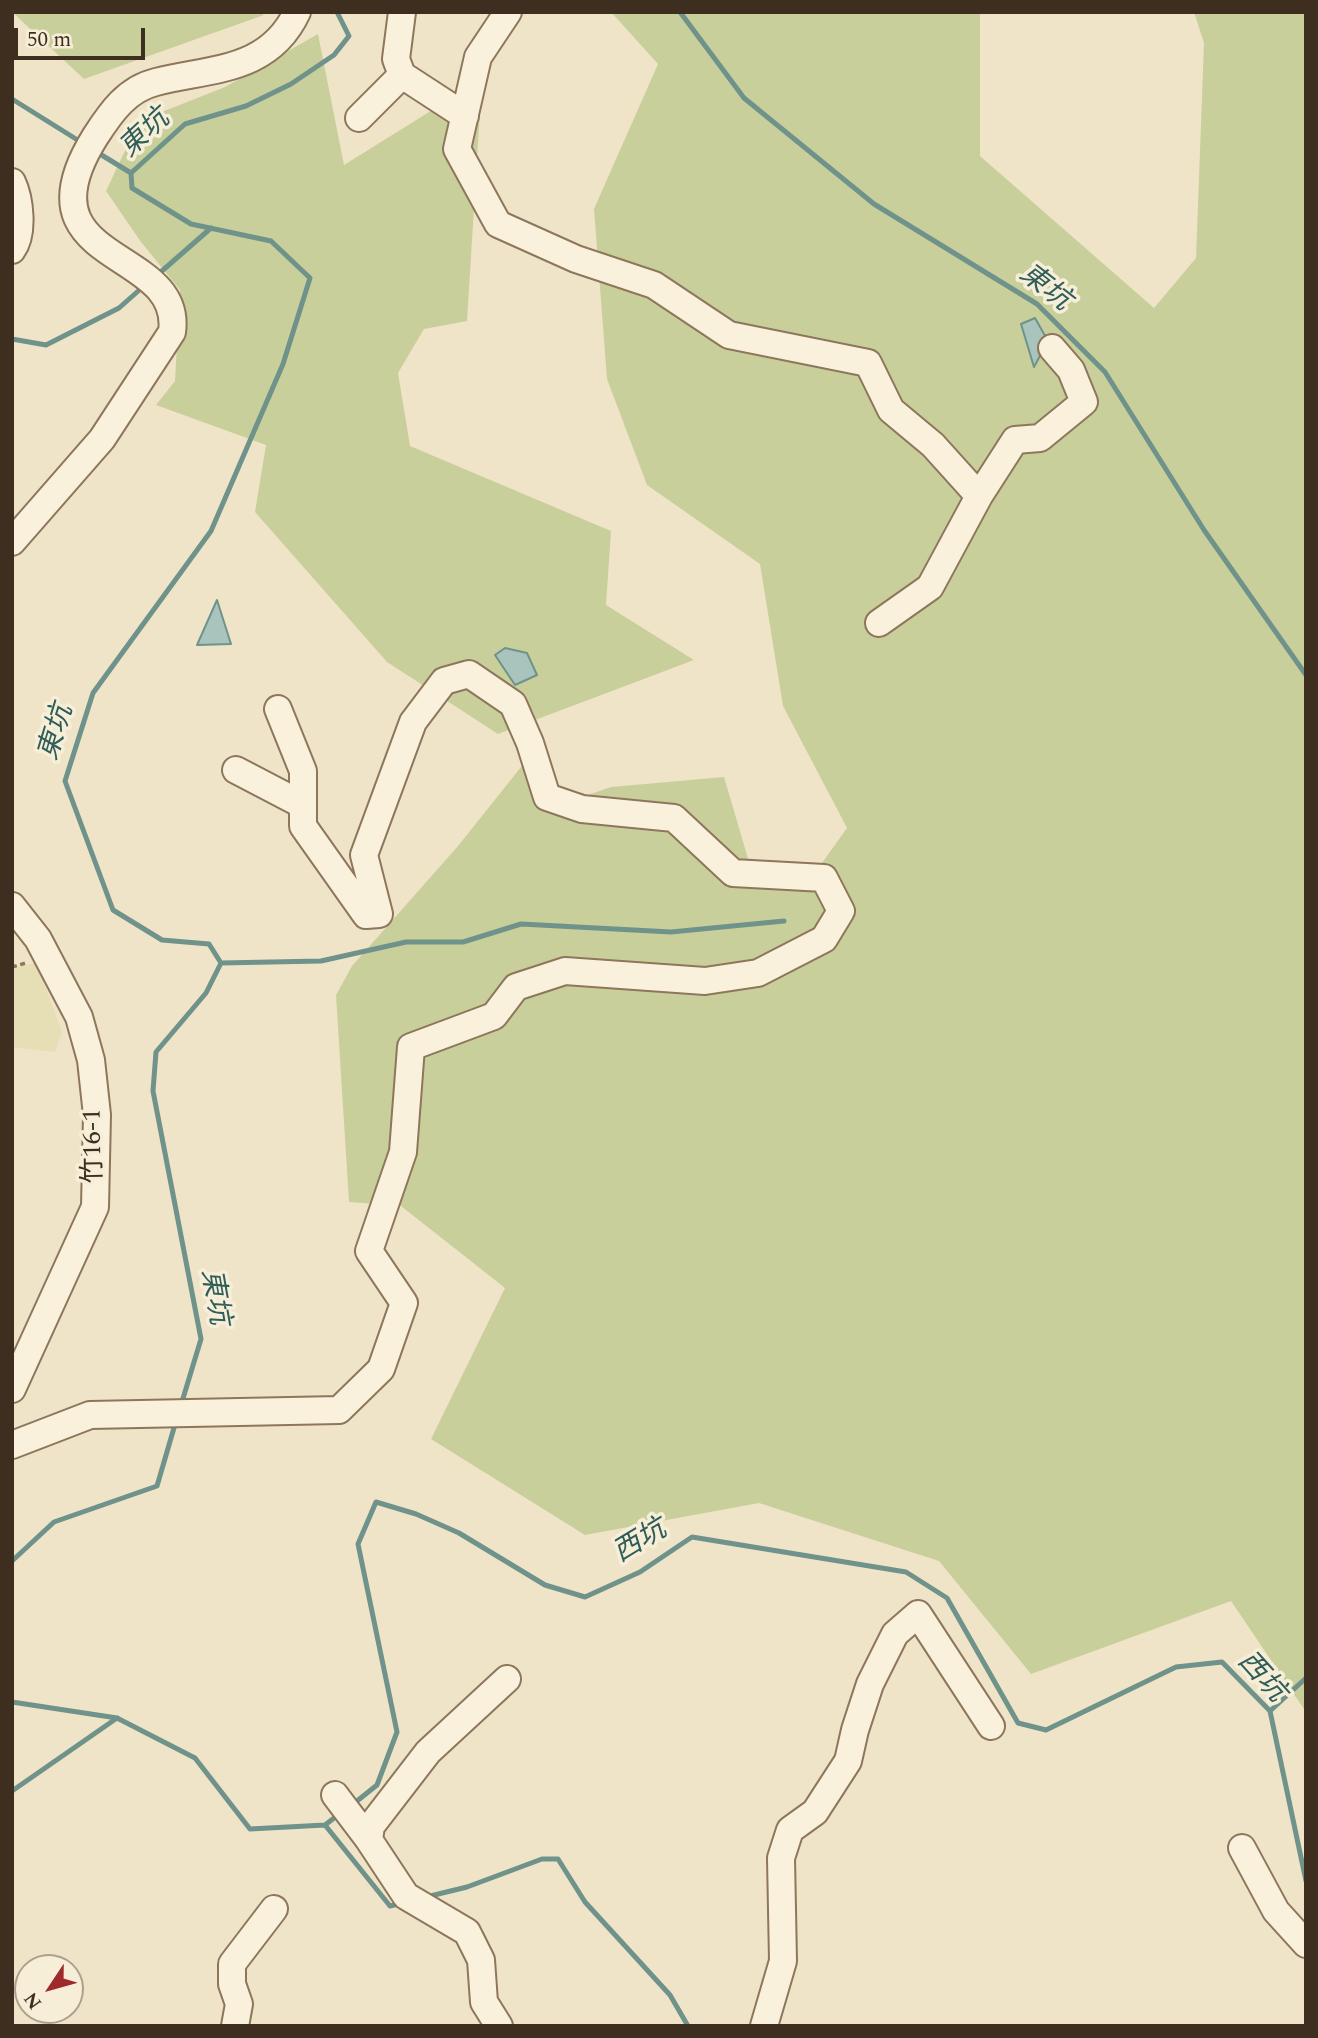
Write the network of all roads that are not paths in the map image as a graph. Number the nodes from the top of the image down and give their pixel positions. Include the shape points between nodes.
1 (297, 12) edge
2 (402, 12) edge
3 (508, 12) edge
4 (402, 75) junction
5 (464, 116) junction
6 (359, 118) dead end
7 (12, 182) edge
8 (12, 250) edge
9 (1052, 348) dead end
10 (979, 496) junction
11 (12, 542) edge
12 (879, 623) dead end
13 (278, 709) dead end
14 (236, 770) dead end
15 (303, 805) junction
16 (12, 906) edge
17 (12, 1389) edge
18 (12, 1446) edge
19 (507, 1679) dead end
20 (990, 1726) dead end
21 (335, 1795) dead end
22 (369, 1840) junction
23 (1242, 1849) dead end
24 (274, 1909) dead end
25 (1306, 1944) edge
26 (235, 2026) edge
27 (499, 2026) edge
28 (764, 2026) edge

1 - 11 street via 285,35 262,54 222,70 146,84 128,94 110,112 88,147 72,190 78,223 149,282 171,306 174,319 167,343 102,439
2 - 4 street via 396,59
3 - 5 street via 478,57
4 - 5 street
4 - 6 street
5 - 10 street via 457,149 498,224 576,259 654,285 729,335 868,363 891,411 933,445
7 - 8 street via 19,221
9 - 10 street via 1070,370 1084,402 1040,438 1016,440
10 - 12 street via 930,587
13 - 15 street via 303,771
14 - 15 street
15 - 18 street via 303,826 366,915 379,914 364,855 413,722 444,681 469,674 513,704 547,797 582,809 674,818 733,873 824,878 841,911 824,939 758,973 705,981 565,971 516,987 494,1016 411,1047 403,1152 369,1251 404,1303 381,1369 339,1410 90,1415
16 - 17 street, 竹16-1 / 竹16-1 via 38,939 79,1017 91,1060 97,1115 95,1207
19 - 22 street via 428,1752 371,1826
20 - 28 street via 918,1614 895,1634 870,1684 848,1761 815,1812 790,1830 781,1858 783,1961
21 - 22 street
22 - 27 street via 415,1901 467,1932 481,1960 484,2002
23 - 25 street via 1276,1911
24 - 26 street via 232,1964 239,2004

